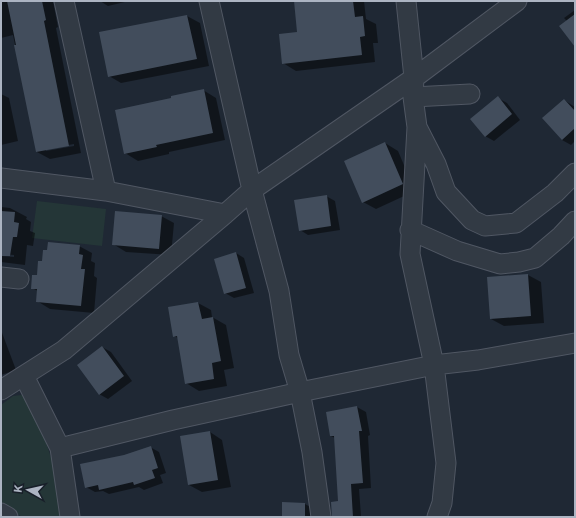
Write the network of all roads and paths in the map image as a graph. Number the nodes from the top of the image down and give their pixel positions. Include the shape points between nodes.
1 (64, 1) edge
2 (209, 1) edge
3 (406, 1) edge
4 (517, 1) edge
5 (414, 78) junction
6 (470, 94) dead end
7 (413, 97) junction
8 (417, 127) junction
9 (575, 173) edge
10 (1, 178) edge
11 (252, 190) junction
12 (106, 191) junction
13 (225, 214) junction
14 (575, 221) edge
15 (410, 230) junction
16 (1, 277) edge
17 (20, 279) dead end
18 (575, 344) edge
19 (434, 365) junction
20 (24, 376) junction
21 (1, 390) edge
22 (300, 392) junction
23 (60, 448) junction
24 (442, 512) edge
25 (1, 513) edge
26 (8, 517) edge
27 (70, 517) edge
28 (321, 517) edge

1 - 12 street
2 - 11 street
3 - 5 street
4 - 5 street
5 - 7 street
5 - 11 street
6 - 7 street
7 - 8 street
8 - 9 street via 436,164 446,192 472,220 485,226 516,223 555,194
8 - 15 street
10 - 12 street
11 - 13 street
11 - 22 street via 279,291 289,355
12 - 13 street
13 - 20 street via 64,350
14 - 15 street via 535,258 500,264 457,251
15 - 19 street via 410,254
16 - 17 street
18 - 19 street
19 - 22 street
19 - 24 street via 446,463
20 - 21 street
20 - 23 street
22 - 23 street
22 - 28 street
23 - 27 street
25 - 26 street

